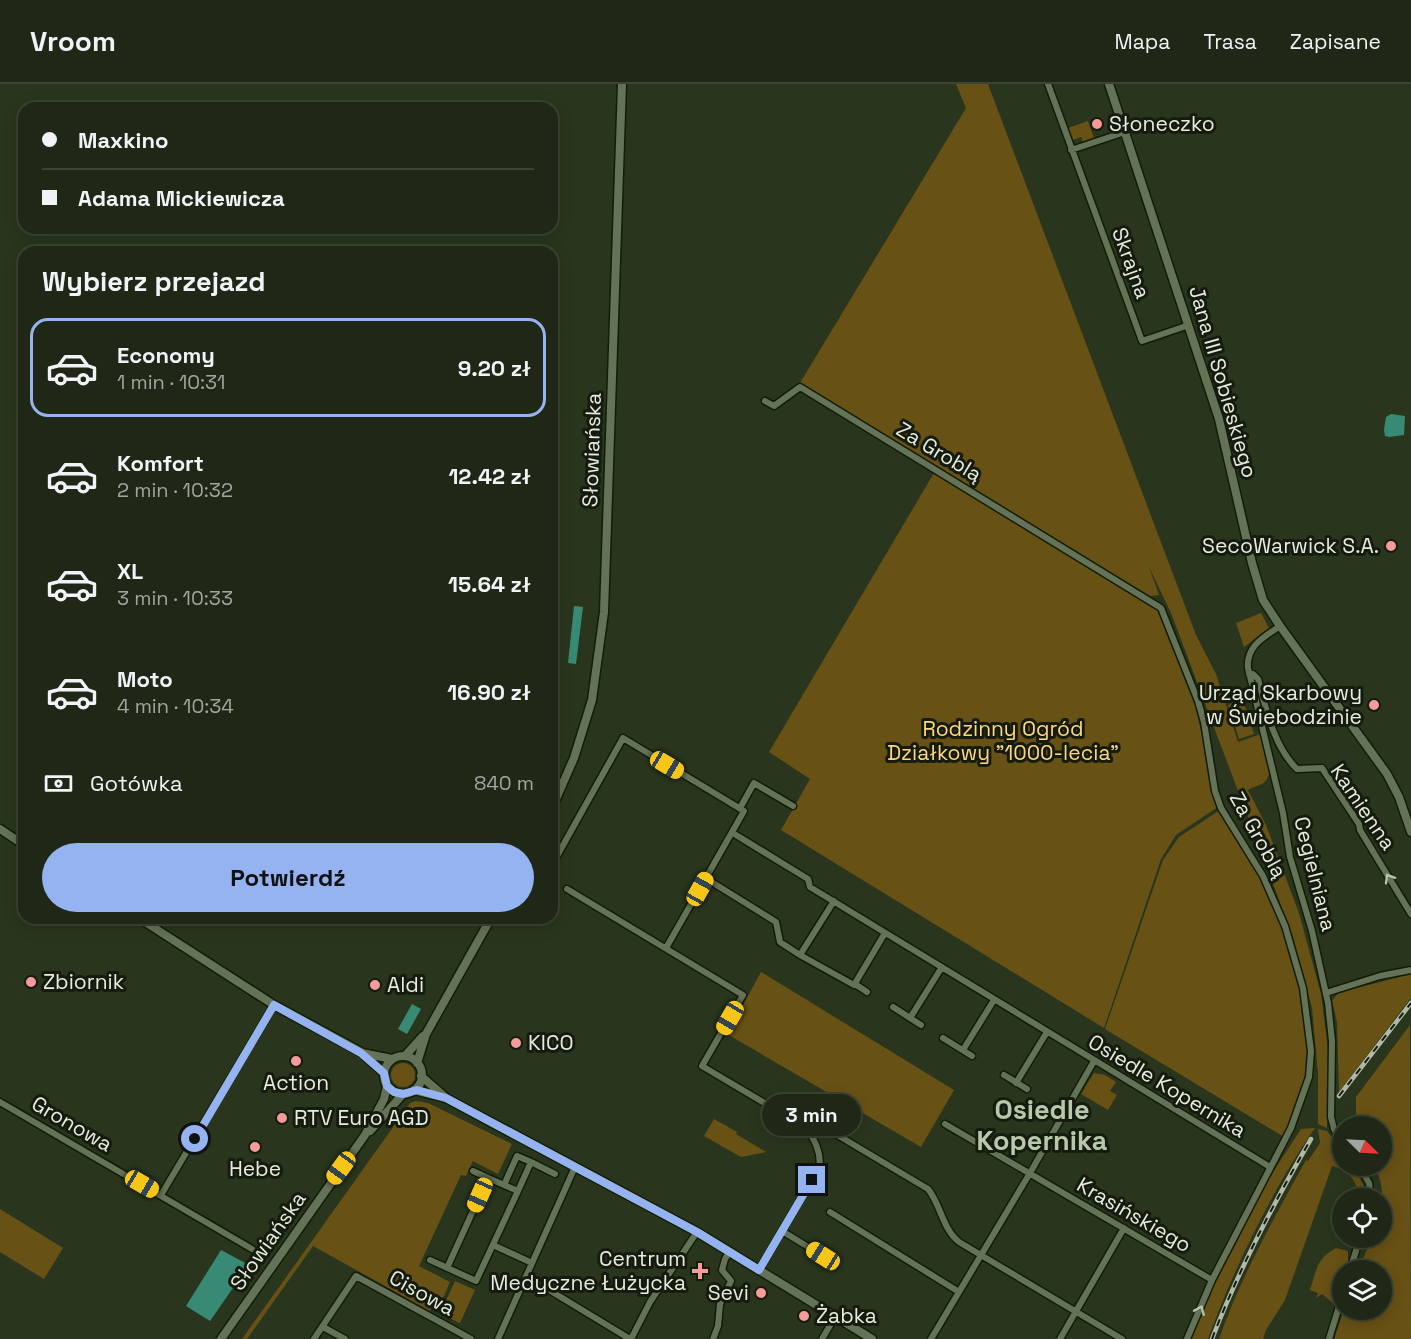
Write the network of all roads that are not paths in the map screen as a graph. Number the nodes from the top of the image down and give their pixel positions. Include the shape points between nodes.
1 (622, 84) edge
2 (1048, 84) edge
3 (1109, 84) edge
4 (1125, 132) junction
5 (1071, 150) junction
6 (1189, 325) junction
7 (765, 401) dead end
8 (1280, 626) junction
9 (1250, 674) junction
10 (558, 794) edge
11 (793, 806) dead end
12 (740, 808) junction
13 (0, 830) edge
14 (1411, 832) edge
15 (736, 835) dead end
16 (18, 841) edge
17 (558, 854) edge
18 (710, 881) dead end
19 (567, 890) dead end
20 (834, 901) junction
21 (1411, 914) edge
22 (148, 924) edge
23 (489, 924) edge
24 (885, 933) junction
25 (666, 948) junction
26 (800, 955) junction
27 (942, 967) junction
28 (1411, 970) edge
29 (855, 984) junction
30 (867, 992) dead end
31 (1326, 993) junction
32 (994, 1000) junction
33 (274, 1005) junction
34 (893, 1007) dead end
35 (910, 1018) junction
36 (921, 1025) dead end
37 (1047, 1032) junction
38 (426, 1034) junction
39 (943, 1038) dead end
40 (963, 1050) junction
41 (361, 1053) junction
42 (405, 1056) junction
43 (972, 1056) dead end
44 (392, 1059) junction
45 (1094, 1061) junction
46 (417, 1063) junction
47 (384, 1073) junction
48 (1005, 1075) dead end
49 (421, 1076) junction
50 (1016, 1083) junction
51 (387, 1086) junction
52 (1027, 1089) dead end
53 (414, 1090) junction
54 (403, 1094) junction
55 (446, 1098) junction
56 (0, 1102) edge
57 (1332, 1121) edge
58 (945, 1124) dead end
59 (833, 1131) dead end
60 (365, 1135) junction
61 (531, 1162) junction
62 (575, 1167) junction
63 (1270, 1167) junction
64 (473, 1171) dead end
65 (1030, 1173) junction
66 (555, 1174) dead end
67 (488, 1178) junction
68 (504, 1185) junction
69 (518, 1191) junction
70 (161, 1195) junction
71 (830, 1212) dead end
72 (1124, 1228) junction
73 (782, 1231) junction
74 (697, 1232) junction
75 (493, 1245) junction
76 (252, 1249) dead end
77 (730, 1251) junction
78 (981, 1255) junction
79 (823, 1256) dead end
80 (430, 1260) dead end
81 (532, 1263) junction
82 (447, 1268) junction
83 (759, 1270) junction
84 (526, 1276) junction
85 (1212, 1280) junction
86 (959, 1292) junction
87 (1076, 1312) junction
88 (835, 1317) junction
89 (1335, 1320) edge
90 (323, 1327) junction
91 (221, 1339) edge
92 (314, 1339) edge
93 (345, 1339) edge
94 (471, 1339) edge
95 (498, 1339) edge
96 (630, 1339) edge
97 (713, 1339) edge
98 (822, 1339) edge
99 (872, 1339) edge
100 (931, 1339) edge
101 (1060, 1339) edge
102 (1122, 1339) edge
103 (1187, 1339) edge
104 (1329, 1339) edge

1 - 10 street, Słowiańska via 604,612 588,715
2 - 5 street, Skrajna
3 - 4 street, Jana III Sobieskiego
4 - 5 street
4 - 6 street, Jana III Sobieskiego
5 - 6 street, Skrajna via 1142,341
6 - 8 street, Jana III Sobieskiego via 1219,418 1259,587
7 - 63 street, Za Groblą via 774,406 800,387 1161,608 1198,701 1221,808 1270,890 1286,926 1303,988 1311,1068 1291,1128
8 - 9 street, Cegielniana via 1253,647 1248,659
8 - 14 street, Jana III Sobieskiego via 1387,774
21 -> 9 street, Kamienna via 1322,768 1295,767 1285,754 1258,680
9 - 31 street, Cegielniana via 1290,857
11 - 12 street via 754,783
12 - 17 street via 623,738
12 - 25 street via 744,811
13 - 16 street
15 - 20 street, Osiedle Kopernika via 808,879 810,887
18 - 26 street via 776,922 780,942
19 - 25 street
20 - 24 street, Osiedle Kopernika
20 - 26 street
22 - 33 street
23 - 38 street
24 - 27 street, Osiedle Kopernika
24 - 29 street
25 - 73 street via 743,995 702,1066 810,1134 819,1156 819,1168
26 - 29 street
27 - 32 street, Osiedle Kopernika
27 - 35 street
28 - 31 street
29 - 30 street
31 - 57 street, Cegielniana via 1332,1032
32 - 37 street, Osiedle Kopernika
32 - 40 street
33 - 41 street
33 - 70 street
34 - 35 street
35 - 36 street
37 - 45 street, Osiedle Kopernika
37 - 50 street
38 - 42 street
38 - 46 street
39 - 40 street
40 - 43 street
41 - 44 street
41 - 47 street
42 - 44 street
42 - 46 street
44 - 47 street
45 - 63 street, Osiedle Kopernika
45 - 65 street
46 - 49 street
47 - 51 street
48 - 50 street
49 - 53 street
49 - 55 street
50 - 52 street
51 - 54 street
51 - 60 street, Słowiańska
53 - 54 street
53 - 55 street
54 - 60 street, Słowiańska
55 - 62 street
56 - 70 street, Gronowa
58 - 65 street, Krasińskiego
59 - 78 street via 928,1188 951,1235
60 - 91 street, Słowiańska
61 - 66 street
61 - 68 street via 517,1156
61 - 69 street
62 - 74 street
62 - 81 street
63 - 85 street, Za Groblą
64 - 67 street
65 - 72 street, Krasińskiego
65 - 78 street
67 - 68 street
67 - 82 street
68 - 69 street
69 - 75 street
70 - 76 street, Gronowa
71 - 86 street
72 - 85 street, Krasińskiego
72 - 87 street
73 - 79 street
73 - 83 street
74 - 77 street
74 - 96 street
75 - 81 street
75 - 82 street via 476,1281
77 - 83 street
77 - 97 street via 722,1270 731,1281 720,1304
78 - 86 street
78 - 87 street
80 - 82 street
81 - 84 street
83 - 88 street
84 - 95 street
84 - 96 street
103 -> 85 street, Za Groblą
86 - 100 street
87 - 101 street
87 - 102 street
88 - 98 street
88 - 99 street
89 - 104 street
90 - 92 street
90 - 93 street
90 - 94 street, Cisowa via 356,1276

